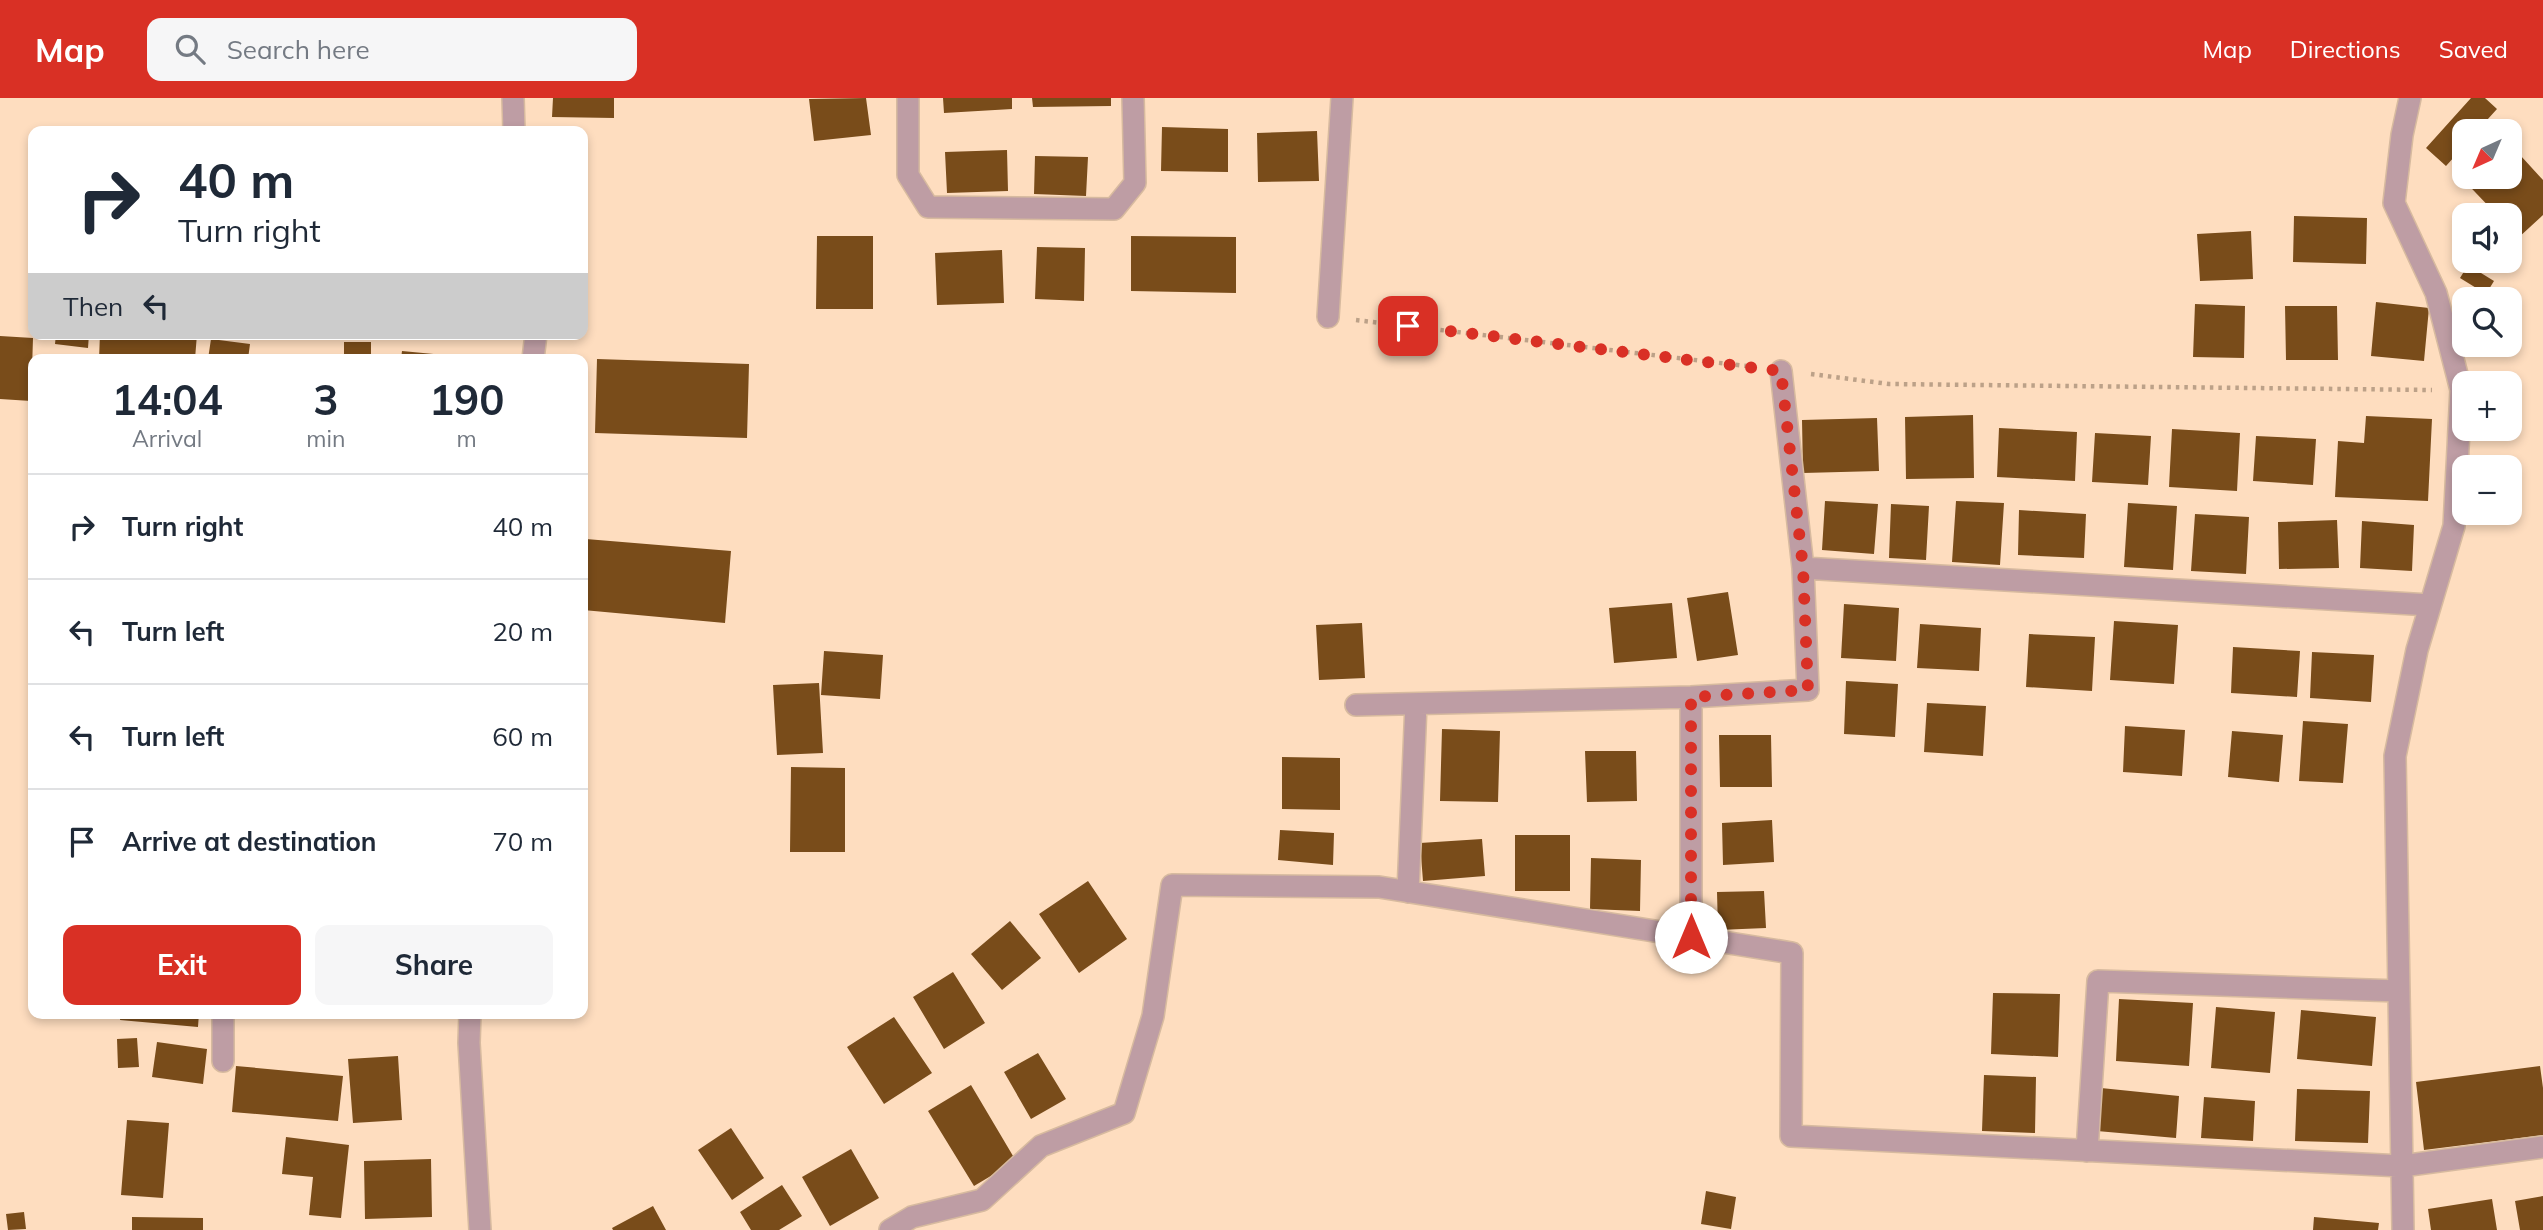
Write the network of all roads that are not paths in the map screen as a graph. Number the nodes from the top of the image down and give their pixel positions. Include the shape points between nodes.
1 (513, 98) edge
2 (908, 98) edge
3 (1133, 98) edge
4 (1342, 98) edge
5 (2410, 98) edge
6 (514, 126) edge
7 (1328, 317) road end
8 (1781, 371) road end
9 (1803, 568) junction
10 (2430, 605) junction
11 (1691, 697) junction
12 (1416, 704) junction
13 (1356, 705) dead end
14 (1408, 892) junction
15 (1691, 937) junction
16 (2399, 991) junction
17 (223, 1019) edge
18 (470, 1019) edge
19 (223, 1061) dead end
20 (2543, 1146) edge
21 (2087, 1151) junction
22 (2402, 1166) junction
23 (480, 1230) edge
24 (890, 1230) edge
25 (2403, 1230) edge

1 - 6 street
2 - 3 street via 908,175 928,207 1114,209 1135,183
4 - 7 street
5 - 10 street via 2394,203 2436,293 2461,390 2454,526
8 - 9 street
9 - 10 street
9 - 11 street via 1808,690
10 - 16 street via 2395,756
11 - 12 street
11 - 15 street
12 - 13 street
12 - 14 street
14 - 15 street
14 - 24 street via 1379,887 1172,885 1153,1016 1124,1113 1041,1146 982,1200 912,1217
15 - 21 street via 1792,953 1791,1136
16 - 21 street via 2098,981
16 - 22 street
17 - 19 street
18 - 23 street
20 - 22 street
21 - 22 street
22 - 25 street

